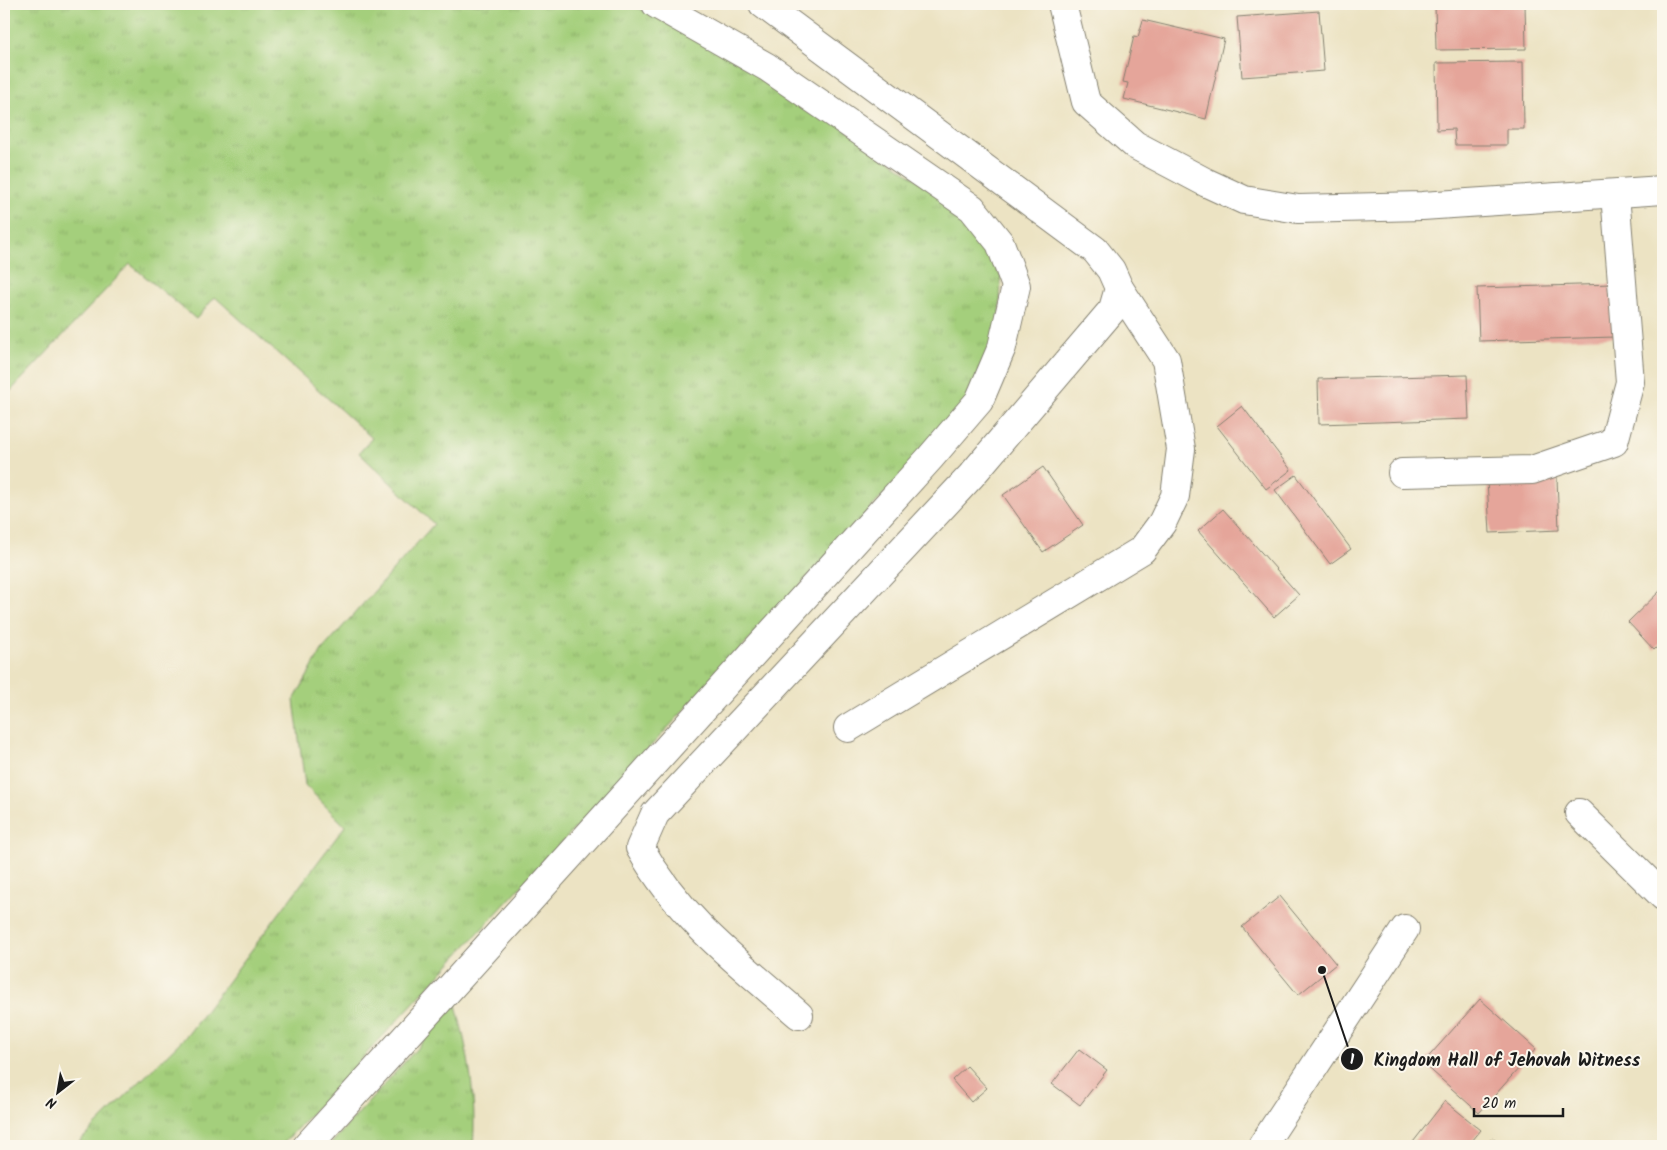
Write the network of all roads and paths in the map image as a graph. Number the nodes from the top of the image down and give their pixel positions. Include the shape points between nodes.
1 (656, 4) edge
2 (763, 4) edge
3 (1062, 4) edge
4 (1663, 190) edge
5 (1615, 194) junction
6 (1118, 288) junction
7 (1402, 473) dead end
8 (848, 728) dead end
9 (1579, 813) dead end
10 (1663, 896) edge
11 (1405, 929) dead end
12 (799, 1016) dead end
13 (307, 1146) edge
14 (1262, 1146) edge

1 - 13 street via 767,67 972,208 1000,243 1016,286 1002,348 979,401 930,458
2 - 6 street via 1095,250 1111,270
3 - 5 street via 1086,102 1135,145 1244,200 1298,209 1422,206
4 - 5 street
5 - 7 street via 1630,382 1614,442 1532,470
6 - 8 street via 1166,360 1181,448 1175,496 1162,523 1142,550
6 - 12 street via 1113,309 971,476 655,814 640,848 656,876 692,921
9 - 10 street
11 - 14 street

